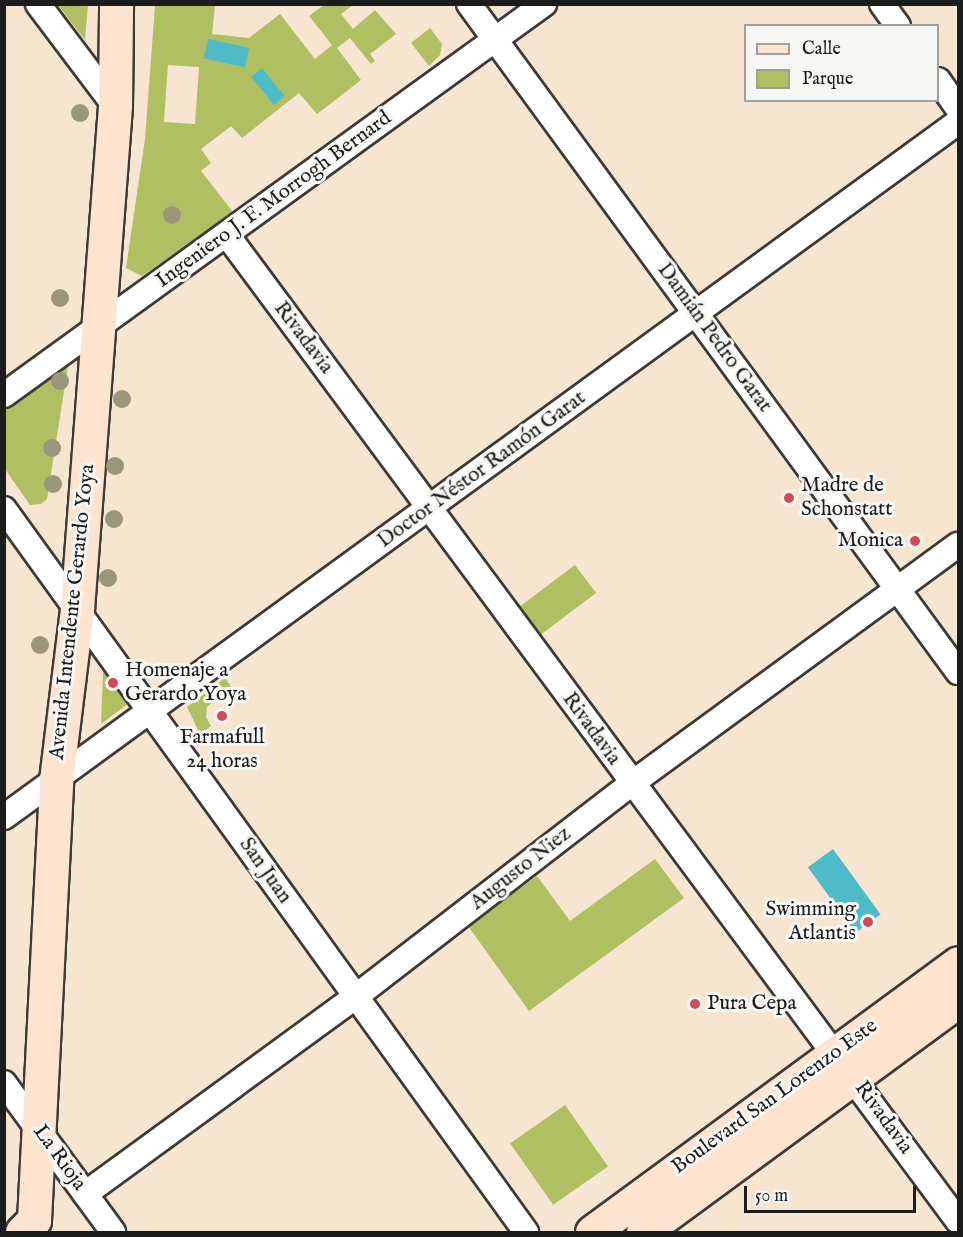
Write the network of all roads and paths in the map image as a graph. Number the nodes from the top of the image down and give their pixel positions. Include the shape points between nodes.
1 (38, 4) edge
2 (116, 4) edge
3 (469, 4) edge
4 (544, 4) edge
5 (882, 4) edge
6 (897, 24) edge
7 (495, 40) junction
8 (939, 81) edge
9 (115, 106) junction
10 (958, 109) edge
11 (958, 122) edge
12 (226, 235) junction
13 (697, 314) junction
14 (98, 326) junction
15 (4, 395) edge
16 (4, 509) edge
17 (429, 509) junction
18 (958, 544) edge
19 (898, 589) junction
20 (77, 609) junction
21 (958, 672) edge
22 (151, 711) junction
23 (56, 780) junction
24 (631, 784) junction
25 (4, 817) edge
26 (958, 963) edge
27 (354, 998) junction
28 (958, 1001) edge
29 (843, 1064) junction
30 (4, 1083) edge
31 (39, 1132) junction
32 (85, 1194) junction
33 (958, 1221) edge
34 (33, 1228) edge
35 (114, 1233) edge
36 (526, 1233) edge
37 (592, 1233) edge
38 (643, 1233) edge

1 - 9 street
2 - 9 main road, Avenida Intendente Gerardo Yoya
3 - 7 street, Damián Pedro Garat
4 - 7 street, Ingeniero J. F. Morrogh Bernard
5 - 6 street
7 - 12 street, Ingeniero J. F. Morrogh Bernard
7 - 13 street, Damián Pedro Garat
8 - 10 street
9 - 14 main road, Avenida Intendente Gerardo Yoya
11 - 13 street, Doctor Néstor Ramón Garat
12 - 14 street, Ingeniero J. F. Morrogh Bernard
12 - 17 street, Rivadavia
13 - 17 street, Doctor Néstor Ramón Garat
13 - 19 street, Damián Pedro Garat
14 - 15 street, Ingeniero J. F. Morrogh Bernard
14 - 20 main road, Avenida Intendente Gerardo Yoya
16 - 20 street, San Juan
17 - 22 street, Doctor Néstor Ramón Garat
17 - 24 street, Rivadavia
18 - 19 street, Augusto Niez
19 - 21 street, Damián Pedro Garat
19 - 24 street, Augusto Niez
20 - 22 street, San Juan
20 - 23 main road, Avenida Intendente Gerardo Yoya
22 - 23 street, Doctor Néstor Ramón Garat
22 - 27 street, San Juan
23 - 25 street, Doctor Néstor Ramón Garat
23 - 31 main road, Avenida Intendente Gerardo Yoya
24 - 27 street, Augusto Niez
24 - 29 street, Rivadavia
26 - 29 main road, Boulevard San Lorenzo Este
27 - 32 street, Augusto Niez
27 - 36 street, San Juan
28 - 29 main road, Boulevard San Lorenzo Este
29 - 33 street, Rivadavia
29 - 37 main road, Boulevard San Lorenzo Este
29 - 38 main road, Boulevard San Lorenzo Este
30 - 31 street, La Rioja
31 - 32 street, La Rioja
31 - 34 main road, Avenida Intendente Gerardo Yoya
32 - 35 street, La Rioja

